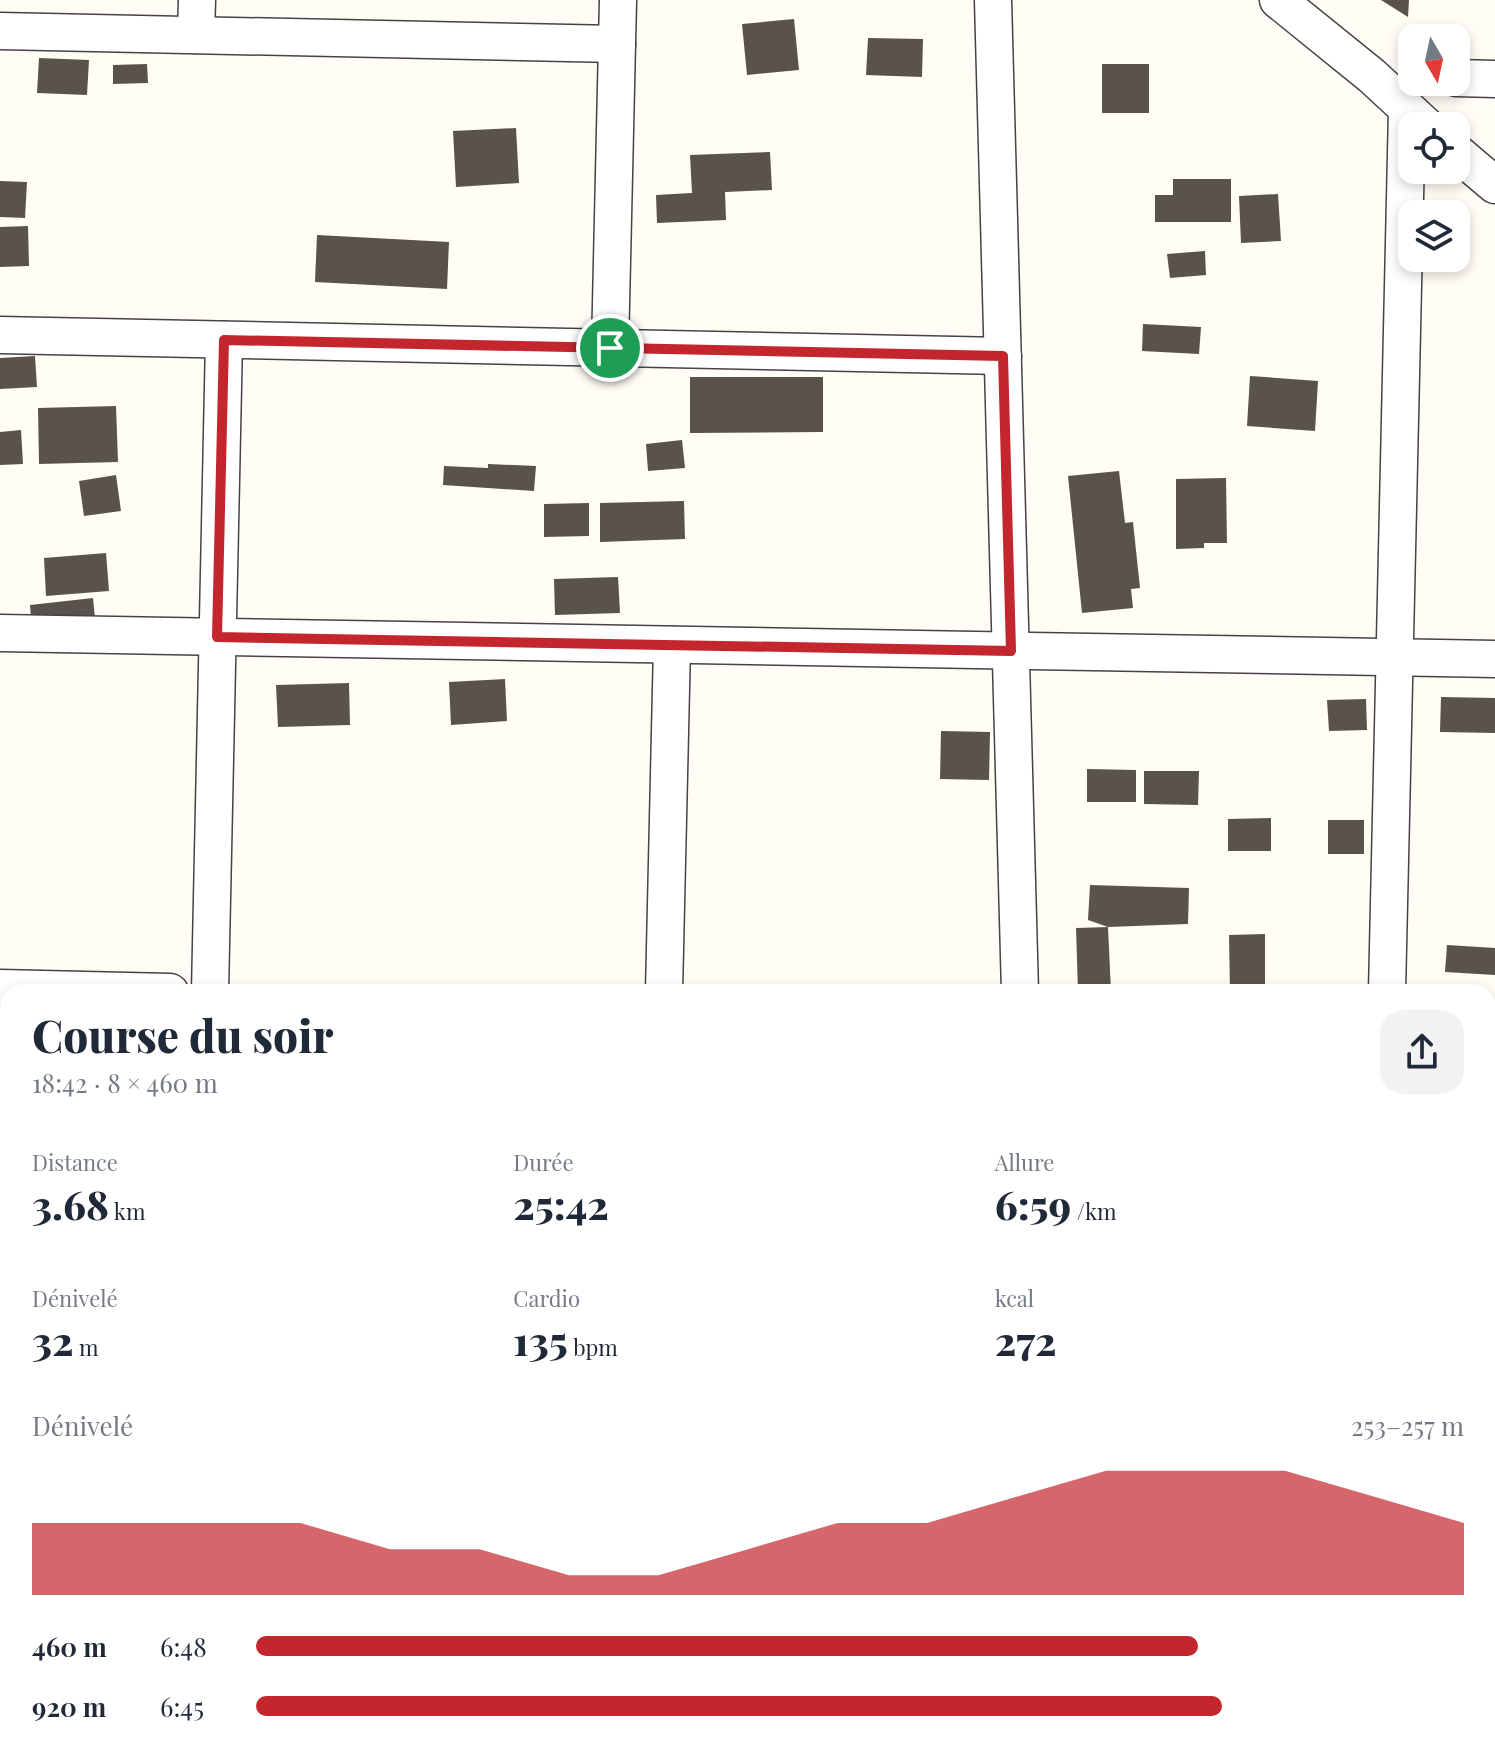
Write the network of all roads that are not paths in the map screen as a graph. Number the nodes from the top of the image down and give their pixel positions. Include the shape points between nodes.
1 (618, 0) edge
2 (993, 0) edge
3 (1278, 0) edge
4 (196, 18) edge
5 (0, 31) edge
6 (617, 44) junction
7 (1470, 78) edge
8 (1495, 79) edge
9 (1415, 104) edge
10 (1470, 164) edge
11 (1495, 185) edge
12 (0, 335) edge
13 (224, 340) junction
14 (610, 348) junction
15 (1003, 356) junction
16 (0, 633) edge
17 (217, 637) junction
18 (672, 645) junction
19 (1011, 651) junction
20 (1395, 658) junction
21 (1495, 659) edge
22 (210, 984) edge
23 (664, 984) edge
24 (1020, 984) edge
25 (1387, 984) edge

1 - 6 street
2 - 15 street
3 - 9 street
4 - 5 street
4 - 6 street
6 - 14 street
7 - 8 street
9 - 20 street
10 - 11 street
12 - 13 street
13 - 14 street
13 - 17 street
14 - 15 street
15 - 19 street
16 - 17 street
17 - 18 street
17 - 22 street
18 - 19 street
18 - 23 street
19 - 20 street
19 - 24 street
20 - 21 street
20 - 25 street

